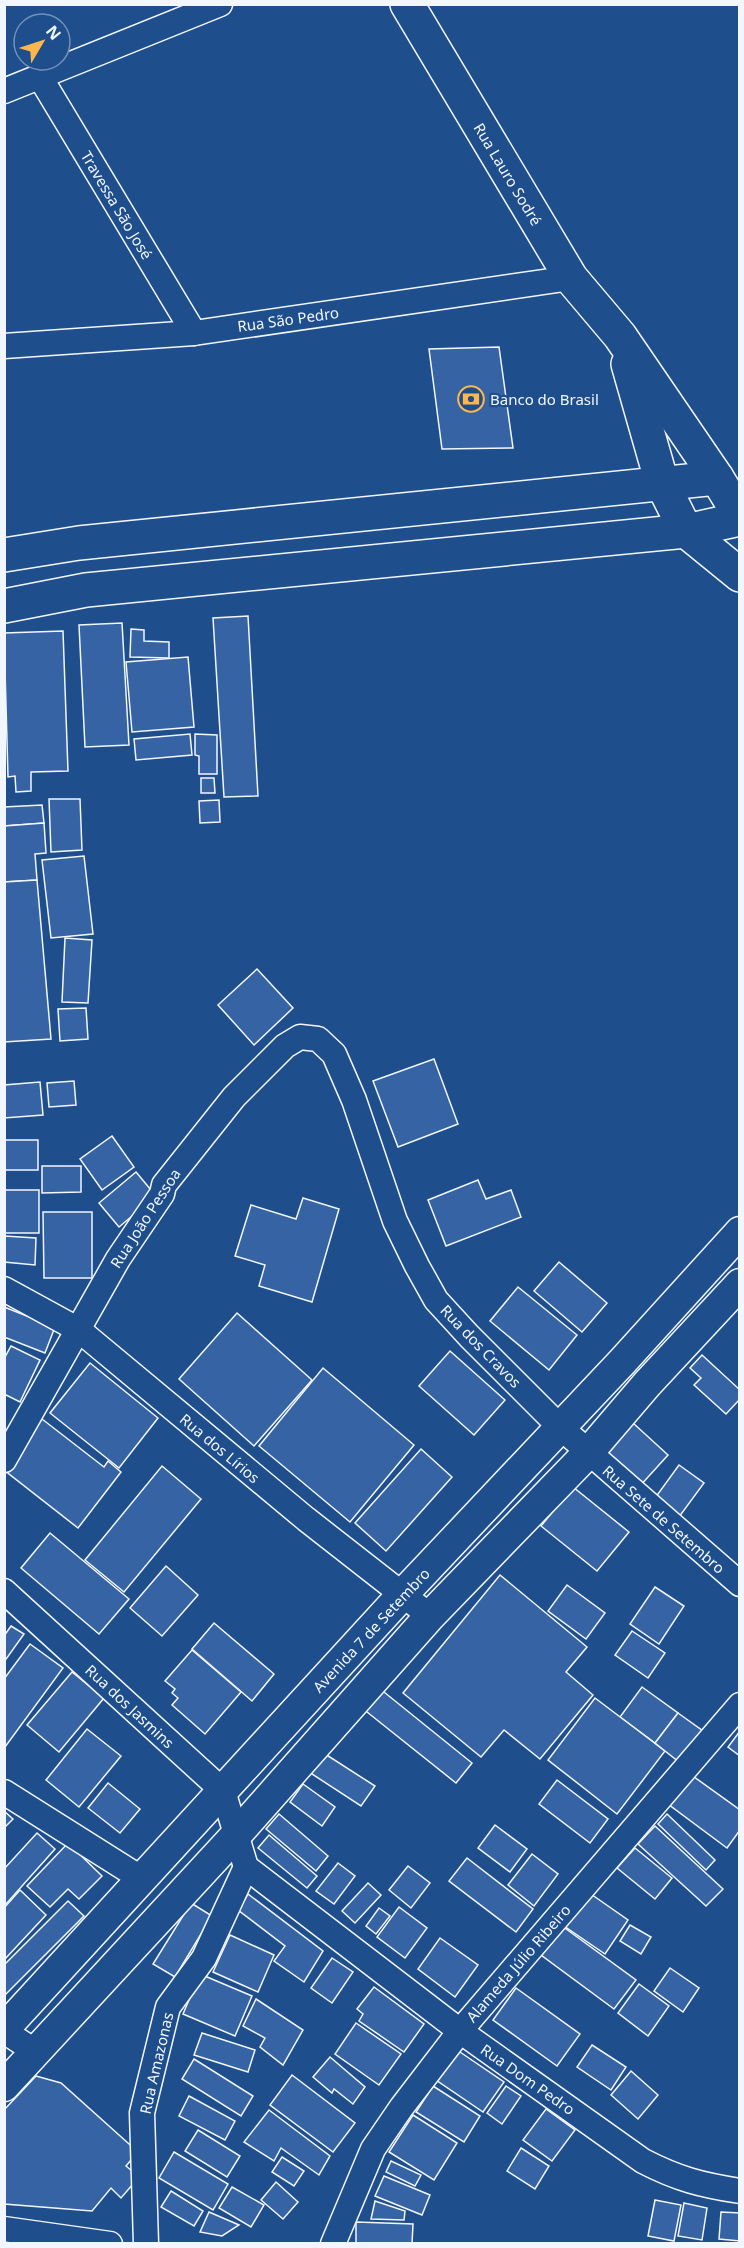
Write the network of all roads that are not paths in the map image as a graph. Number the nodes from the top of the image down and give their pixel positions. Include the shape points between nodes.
1 (220, 4) edge
2 (407, 4) edge
3 (40, 77) junction
4 (4, 91) edge
5 (571, 278) junction
6 (194, 333) junction
7 (620, 336) junction
8 (4, 346) edge
9 (717, 478) junction
10 (662, 483) junction
11 (740, 517) edge
12 (686, 531) junction
13 (79, 543) junction
14 (4, 555) edge
15 (740, 575) edge
16 (86, 591) junction
17 (4, 606) edge
18 (334, 1054) joint
19 (740, 1232) edge
20 (740, 1284) edge
21 (4, 1289) edge
22 (79, 1330) junction
23 (622, 1362) junction
24 (647, 1384) junction
25 (560, 1427) junction
26 (588, 1453) junction
27 (4, 1460) edge
28 (740, 1584) edge
29 (4, 1591) edge
30 (403, 1594) junction
31 (430, 1616) junction
32 (740, 1705) edge
33 (223, 1791) junction
34 (4, 1792) edge
35 (237, 1834) junction
36 (246, 1867) junction
37 (142, 1879) junction
38 (4, 2030) edge
39 (460, 2031) junction
40 (36, 2052) junction
41 (4, 2086) edge
42 (740, 2191) edge
43 (4, 2229) edge
44 (110, 2244) edge
45 (146, 2244) edge
46 (333, 2244) edge

1 - 3 street
2 - 5 main road, Rua Lauro Sodré
3 - 4 street
3 - 6 street, Travessa São José
5 - 6 street, Rua São Pedro
5 - 7 main road, Rua Lauro Sodré
6 - 8 street, Rua São Pedro
7 - 9 main road, Rua Lauro Sodré
7 - 10 main road, Rua Lauro Sodré
9 - 10 main road
9 - 11 main road, Rua Lauro Sodré
10 - 12 main road, Rua Lauro Sodré
10 - 13 main road
11 - 12 main road
12 - 15 main road, Rua Lauro Sodré
12 - 16 main road
13 - 14 main road
13 - 16 main road
16 - 17 main road
18 - 22 street, Rua João Pessoa via 318,1039 300,1037 285,1046 234,1097 164,1185
18 - 25 street, Rua dos Cravos via 354,1100 395,1221 436,1300
19 - 23 street, Avenida 7 de Setembro
20 - 24 street
21 - 22 street, Rua dos Lírios
22 - 27 street, Rua João Pessoa
22 - 30 street, Rua dos Lírios via 306,1519
23 - 24 street
23 - 25 street, Avenida 7 de Setembro
24 - 26 street
25 - 26 street, Rua dos Cravos
25 - 30 street, Avenida 7 de Setembro
26 - 28 street, Rua Sete de Setembro
26 - 31 street
29 - 33 street, Rua dos Jasmins
30 - 31 street, Rua dos Lírios
30 - 33 street, Avenida 7 de Setembro
31 - 35 street
32 - 39 street, Alameda Júlio Ribeiro
33 - 35 street, Rua dos Jasmins
33 - 37 street, Avenida 7 de Setembro
34 - 37 street
35 - 36 street
35 - 40 street
36 - 39 street, Rua Dom Pedro
36 - 45 street, Rua Amazonas via 204,1958 168,2007 142,2113
37 - 38 street, Avenida 7 de Setembro
38 - 40 street
39 - 42 street, Rua Dom Pedro via 643,2162 691,2182
39 - 46 street, Alameda Júlio Ribeiro via 373,2150
40 - 41 street
43 - 44 street

